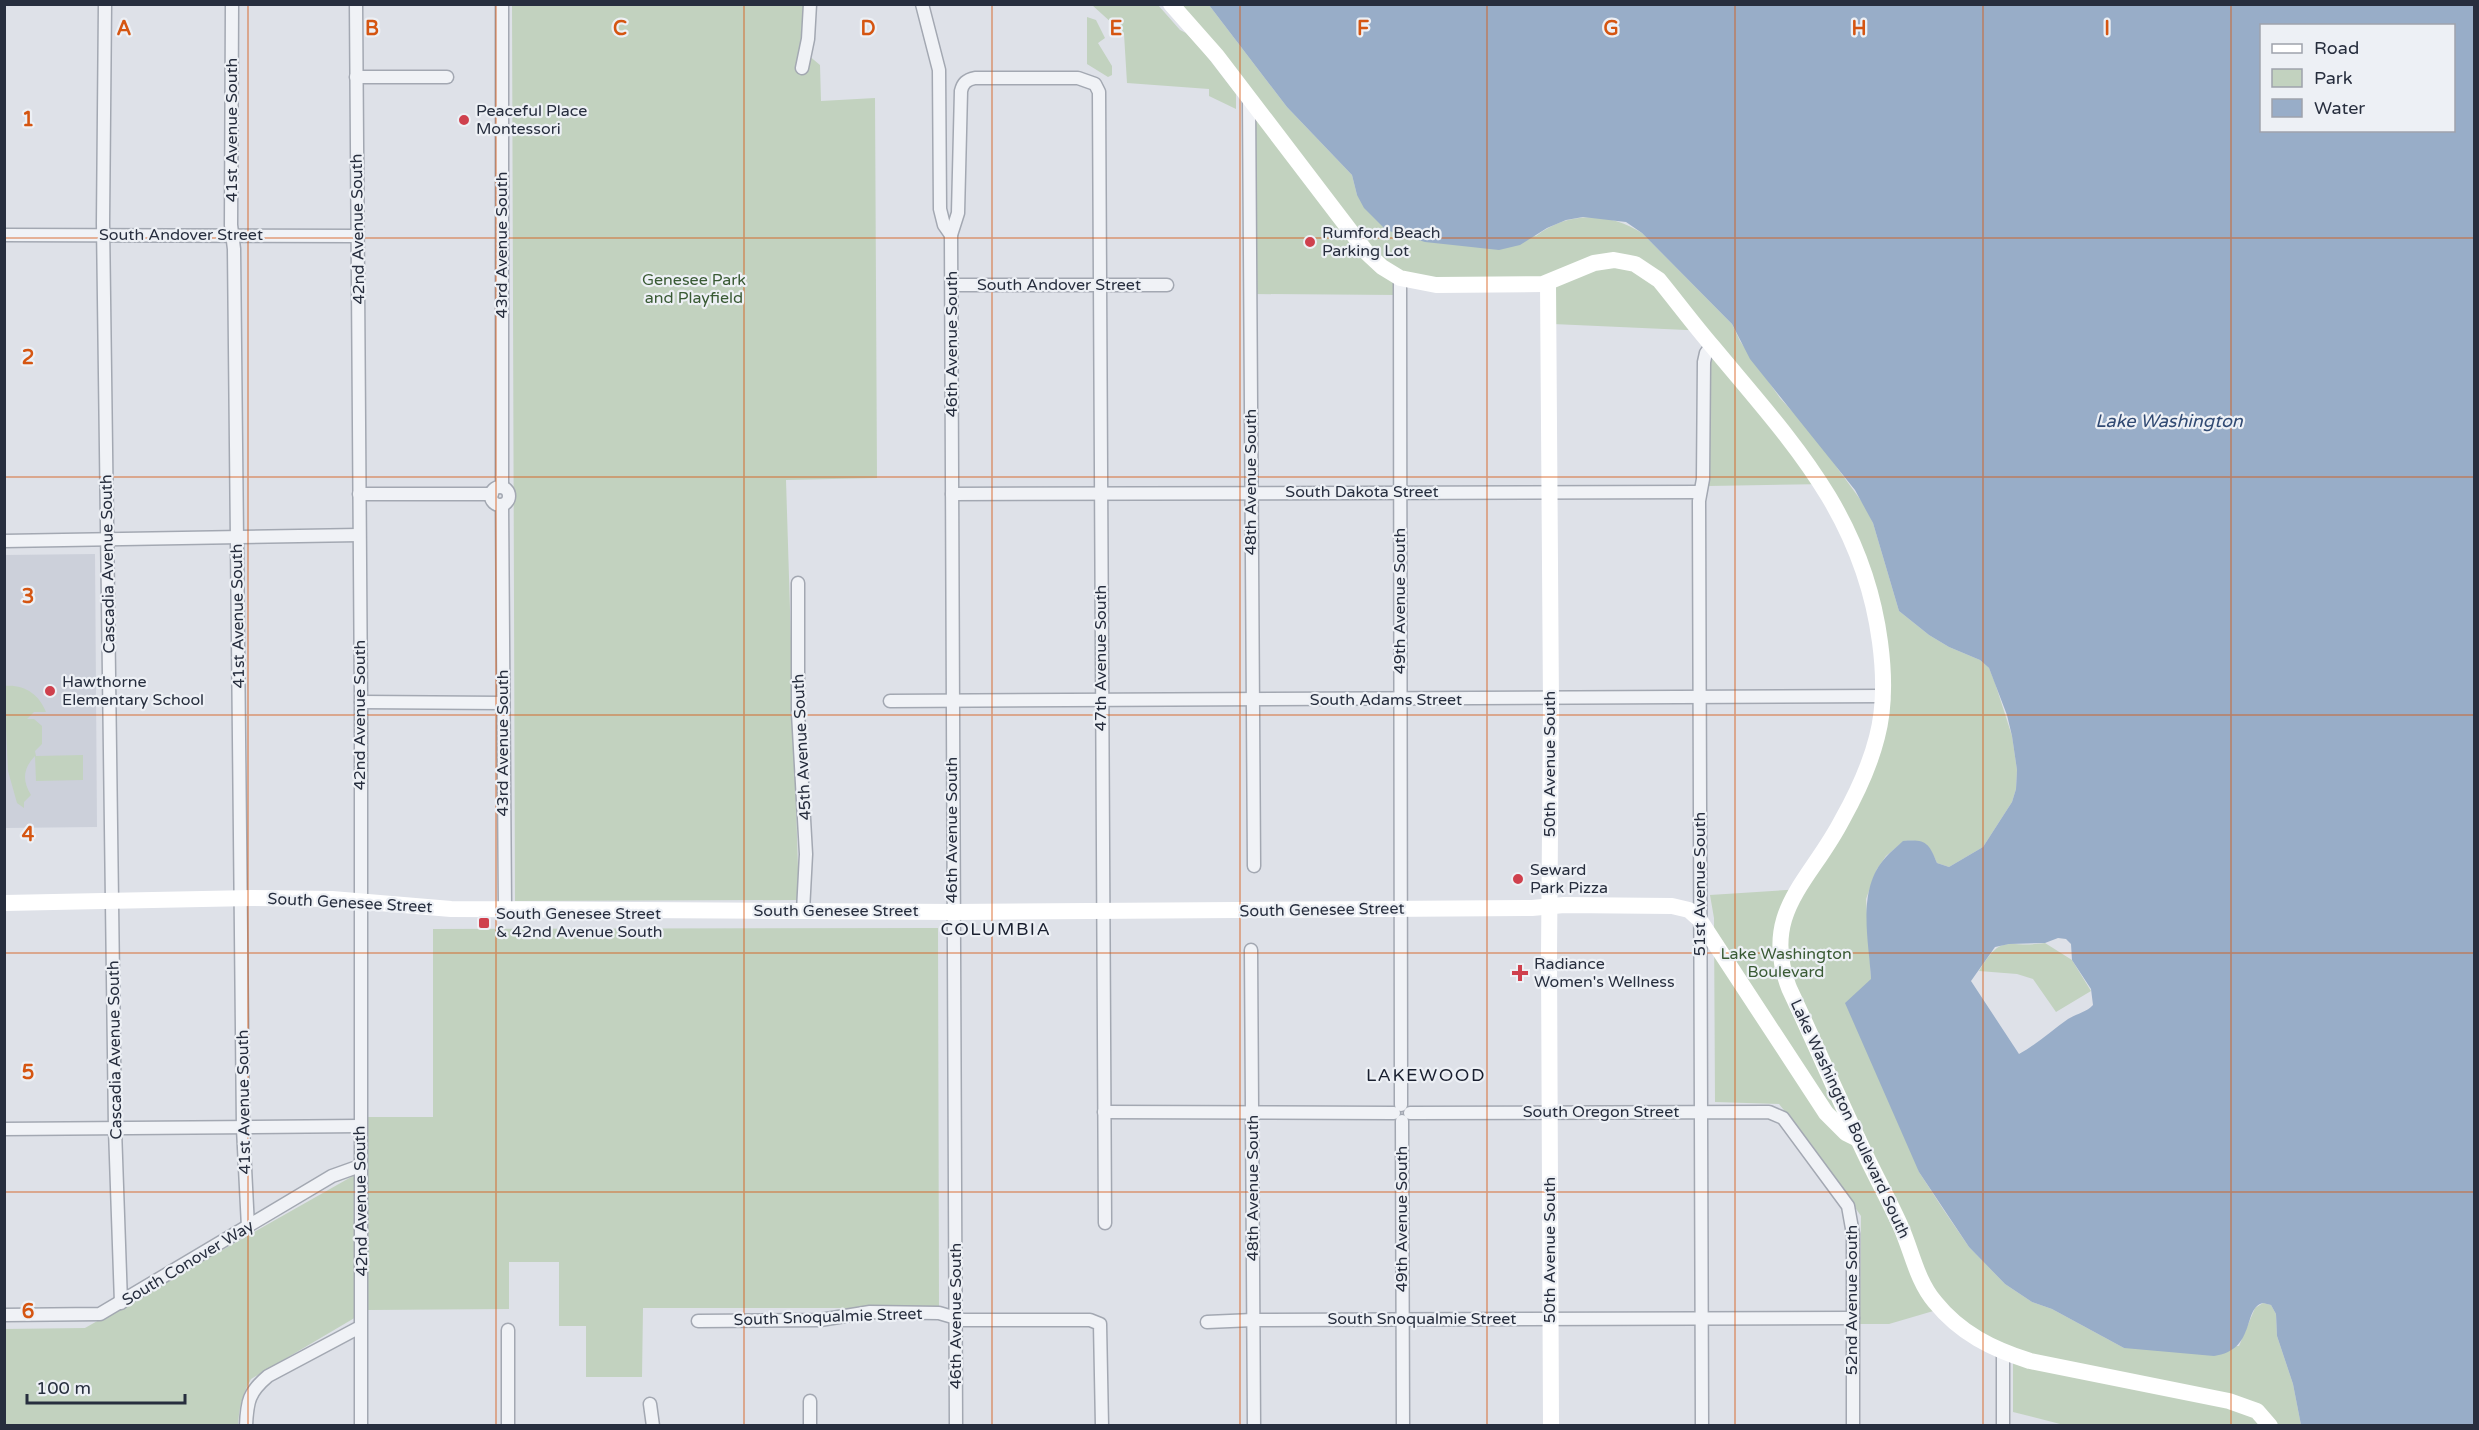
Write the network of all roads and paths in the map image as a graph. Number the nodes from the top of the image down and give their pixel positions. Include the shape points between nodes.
1 (105, 4) edge
2 (232, 4) edge
3 (356, 4) edge
4 (502, 4) edge
5 (810, 4) edge
6 (922, 4) edge
7 (1171, 4) edge
8 (802, 68) dead end
9 (356, 77) junction
10 (447, 77) dead end
11 (1099, 93) joint
12 (1249, 97) junction
13 (4, 235) edge
14 (104, 235) junction
15 (232, 236) junction
16 (951, 236) junction
17 (358, 237) junction
18 (1400, 278) junction
19 (1548, 283) junction
20 (952, 285) junction
21 (1101, 285) junction
22 (1167, 285) dead end
23 (1711, 346) junction
24 (497, 490) junction
25 (1549, 491) junction
26 (1250, 492) junction
27 (1400, 492) junction
28 (1700, 492) junction
29 (1100, 493) junction
30 (359, 494) junction
31 (952, 494) junction
32 (358, 535) junction
33 (237, 536) junction
34 (107, 539) junction
35 (4, 541) edge
36 (798, 583) dead end
37 (1883, 696) junction
38 (1700, 699) junction
39 (1252, 700) junction
40 (1401, 700) junction
41 (1551, 700) junction
42 (890, 701) dead end
43 (953, 701) junction
44 (1102, 701) junction
45 (361, 702) junction
46 (503, 703) junction
47 (1254, 866) dead end
48 (241, 898) junction
49 (113, 900) junction
50 (360, 902) junction
51 (4, 903) edge
52 (1550, 908) junction
53 (505, 909) junction
54 (1402, 909) junction
55 (803, 911) junction
56 (1102, 911) junction
57 (952, 912) junction
58 (1699, 919) junction
59 (1251, 950) dead end
60 (1104, 1112) junction
61 (1252, 1112) junction
62 (1550, 1112) junction
63 (1700, 1112) junction
64 (1402, 1113) junction
65 (1787, 1124) joint
66 (360, 1126) junction
67 (243, 1128) junction
68 (4, 1129) edge
69 (115, 1129) junction
70 (1858, 1139) junction
71 (360, 1166) junction
72 (1105, 1223) dead end
73 (248, 1227) junction
74 (122, 1303) junction
75 (4, 1315) edge
76 (1551, 1318) junction
77 (1852, 1318) junction
78 (1402, 1319) junction
79 (1702, 1319) junction
80 (956, 1320) junction
81 (1253, 1320) junction
82 (698, 1321) dead end
83 (1207, 1322) dead end
84 (360, 1328) junction
85 (508, 1330) dead end
86 (2003, 1353) junction
87 (810, 1401) dead end
88 (650, 1404) dead end
89 (246, 1425) edge
90 (361, 1425) edge
91 (508, 1425) edge
92 (653, 1425) edge
93 (810, 1425) edge
94 (956, 1425) edge
95 (1102, 1425) edge
96 (1254, 1425) edge
97 (1403, 1425) edge
98 (1551, 1425) edge
99 (1702, 1425) edge
100 (1853, 1425) edge
101 (2003, 1425) edge
102 (2270, 1425) edge

1 - 14 street, Cascadia Avenue South
2 - 15 street, 41st Avenue South
3 - 9 street, 42nd Avenue South
4 - 24 street, 43rd Avenue South
5 - 8 street
6 - 16 street, 46th Avenue South via 939,70 940,209
7 - 12 street, Lake Washington Boulevard South
9 - 10 street
9 - 17 street, 42nd Avenue South
11 - 16 street, 46th Avenue South via 1095,84 1078,78 975,78 964,83 958,213
11 - 21 street, 47th Avenue South
12 - 18 street, Lake Washington Boulevard South via 1368,254
12 - 26 street, 48th Avenue South
13 - 14 street, South Andover Street
14 - 15 street, South Andover Street
14 - 34 street, Cascadia Avenue South
15 - 17 street, South Andover Street
15 - 33 street, 41st Avenue South
16 - 20 street, 46th Avenue South
17 - 30 street, 42nd Avenue South
18 - 19 street, Lake Washington Boulevard South via 1436,285
18 - 27 street, 49th Avenue South
19 - 23 street, Lake Washington Boulevard South via 1594,263 1614,260 1635,264 1659,280
19 - 25 street, 50th Avenue South
20 - 21 street, South Andover Street
20 - 31 street, 46th Avenue South
21 - 22 street, South Andover Street
21 - 29 street, 47th Avenue South
23 - 28 street, 51st Avenue South via 1704,362
23 - 37 street, Lake Washington Boulevard South via 1807,460 1844,522 1875,606
24 - 30 street
24 - 46 street, 43rd Avenue South via 495,503 502,505
25 - 27 street, South Dakota Street
25 - 28 street, South Dakota Street
25 - 41 street, 50th Avenue South
26 - 27 street, South Dakota Street
26 - 29 street, South Dakota Street
26 - 39 street, 48th Avenue South
27 - 40 street, 49th Avenue South
28 - 38 street, 51st Avenue South
29 - 31 street, South Dakota Street
29 - 44 street, 47th Avenue South
30 - 32 street, 42nd Avenue South
31 - 43 street, 46th Avenue South
32 - 33 street
32 - 45 street, 42nd Avenue South
33 - 34 street
33 - 48 street, 41st Avenue South
34 - 35 street
34 - 49 street, Cascadia Avenue South
36 - 55 street, 45th Avenue South via 798,713 806,854
37 - 38 street, South Adams Street
37 - 70 street, Lake Washington Boulevard South via 1877,737 1855,795 1785,910 1779,937 1782,969 1789,988
38 - 41 street, South Adams Street
38 - 58 street, 51st Avenue South
39 - 40 street, South Adams Street
39 - 44 street, South Adams Street
39 - 47 street, 48th Avenue South
40 - 41 street, South Adams Street
40 - 54 street, 49th Avenue South
41 - 52 street, 50th Avenue South
42 - 43 street, South Adams Street
43 - 44 street, South Adams Street
43 - 57 street, 46th Avenue South
44 - 56 street, 47th Avenue South
45 - 46 street
45 - 50 street, 42nd Avenue South
46 - 53 street, 43rd Avenue South
48 - 49 street, South Genesee Street
48 - 50 street, South Genesee Street
48 - 67 street, 41st Avenue South
49 - 51 street, South Genesee Street
49 - 69 street, Cascadia Avenue South
50 - 53 street, South Genesee Street via 441,909
50 - 66 street, 42nd Avenue South
52 - 54 street, South Genesee Street
52 - 58 street, South Genesee Street via 1663,905 1689,910
52 - 62 street, 50th Avenue South
53 - 55 street, South Genesee Street
54 - 56 street, South Genesee Street
54 - 64 street, 49th Avenue South
55 - 57 street, South Genesee Street
56 - 57 street, South Genesee Street
56 - 60 street, 47th Avenue South
57 - 80 street, 46th Avenue South
58 - 63 street, 51st Avenue South
58 - 70 street via 1826,1113
59 - 61 street, 48th Avenue South
60 - 61 street, South Oregon Street
60 - 72 street, 47th Avenue South
61 - 64 street, South Oregon Street
61 - 81 street, 48th Avenue South
62 - 63 street, South Oregon Street
62 - 64 street, South Oregon Street
62 - 76 street, 50th Avenue South
63 - 65 street, South Oregon Street via 1768,1112
63 - 79 street, 51st Avenue South
64 - 78 street, 49th Avenue South
65 - 77 street, 52nd Avenue South via 1851,1214
66 - 67 street
66 - 71 street, 42nd Avenue South
67 - 69 street
67 - 73 street, 41st Avenue South
68 - 69 street
69 - 74 street, Cascadia Avenue South
70 - 86 street, Lake Washington Boulevard South via 1933,1300 1963,1330
71 - 73 street, South Conover Way via 332,1176
71 - 84 street, 42nd Avenue South
73 - 74 street, South Conover Way
74 - 75 street, South Conover Way via 100,1314
76 - 78 street, South Snoqualmie Street
76 - 79 street, South Snoqualmie Street
76 - 98 street, 50th Avenue South
77 - 79 street, South Snoqualmie Street
77 - 100 street, 52nd Avenue South
78 - 81 street, South Snoqualmie Street
78 - 97 street, 49th Avenue South
79 - 99 street, 51st Avenue South
80 - 82 street, South Snoqualmie Street via 939,1313 870,1312 820,1320
80 - 94 street, 46th Avenue South
80 - 95 street, South Snoqualmie Street via 1080,1319 1100,1324
81 - 83 street, South Snoqualmie Street
81 - 96 street, 48th Avenue South
84 - 89 street via 268,1376 253,1389
84 - 90 street, 42nd Avenue South
85 - 91 street
86 - 101 street
86 - 102 street, Lake Washington Boulevard South via 2229,1401 2257,1411
87 - 93 street
88 - 92 street

